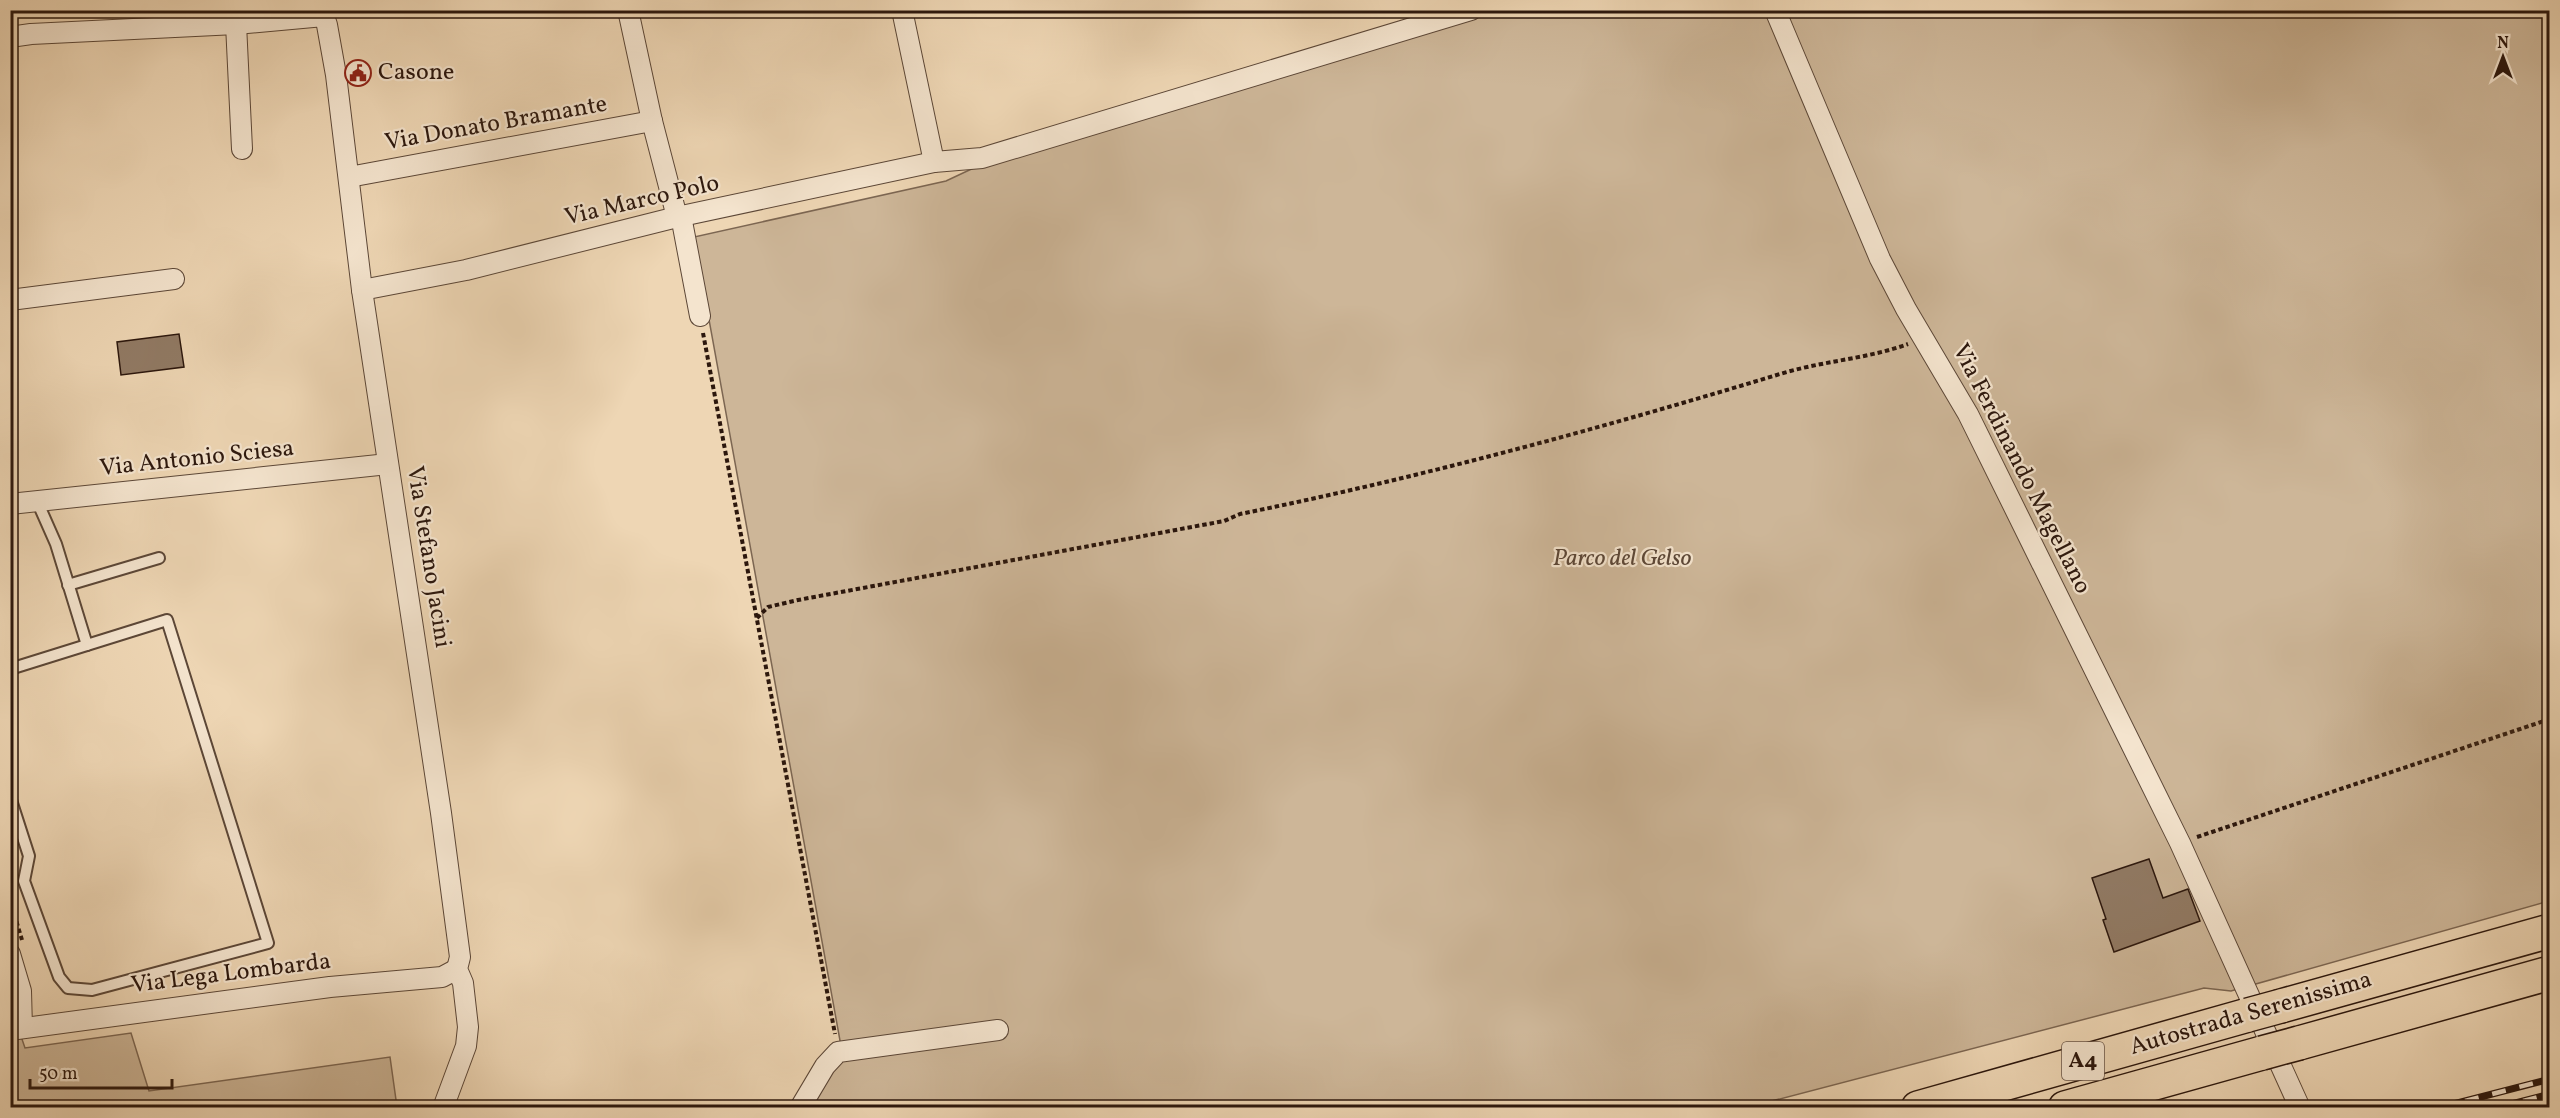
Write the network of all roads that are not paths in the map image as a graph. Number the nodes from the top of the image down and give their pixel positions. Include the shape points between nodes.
1 (628, 10) edge
2 (902, 10) edge
3 (1471, 10) edge
4 (1775, 10) edge
5 (323, 13) edge
6 (236, 24) junction
7 (10, 37) edge
8 (652, 121) junction
9 (242, 149) dead end
10 (934, 162) junction
11 (349, 177) junction
12 (679, 217) junction
13 (174, 279) dead end
14 (362, 291) junction
15 (10, 300) edge
16 (700, 316) road end
17 (388, 464) junction
18 (37, 501) junction
19 (10, 504) edge
20 (159, 558) dead end
21 (68, 585) junction
22 (87, 645) junction
23 (10, 669) edge
24 (10, 797) edge
25 (2550, 931) edge
26 (10, 954) edge
27 (457, 969) junction
28 (2550, 973) edge
29 (16, 1029) edge
30 (998, 1030) dead end
31 (443, 1107) edge
32 (800, 1107) edge
33 (1918, 1107) edge
34 (2065, 1107) edge
35 (2300, 1107) edge

1 - 8 street
2 - 10 street
3 - 10 street, Via Marco Polo via 982,158
4 - 35 street, Via Ferdinando Magellano via 1880,259 1968,414 2180,843
5 - 6 street
5 - 11 street, Via Stefano Jacini via 336,75
6 - 7 street
6 - 9 street
8 - 11 street, Via Donato Bramante
8 - 12 street
10 - 12 street, Via Marco Polo
11 - 14 street, Via Stefano Jacini
12 - 14 street, Via Marco Polo via 466,270
12 - 16 street
13 - 15 street
14 - 17 street, Via Stefano Jacini
17 - 18 street, Via Antonio Sciesa
17 - 27 street, Via Stefano Jacini via 441,813 460,957
18 - 19 street, Via Antonio Sciesa
18 - 21 lane
20 - 21 lane
21 - 22 lane
22 - 23 lane
22 - 24 lane via 167,620 268,944 92,990 68,988 59,977 24,881 29,856
25 - 33 highway, Autostrada Serenissima / A4, bridge
26 - 29 street via 21,991
27 - 29 street, Via Lega Lombarda via 442,977 330,987
27 - 31 street, Via Stefano Jacini via 463,983 468,1027
28 - 34 highway, Autostrada Serenissima / A4, bridge
30 - 32 street via 838,1052

